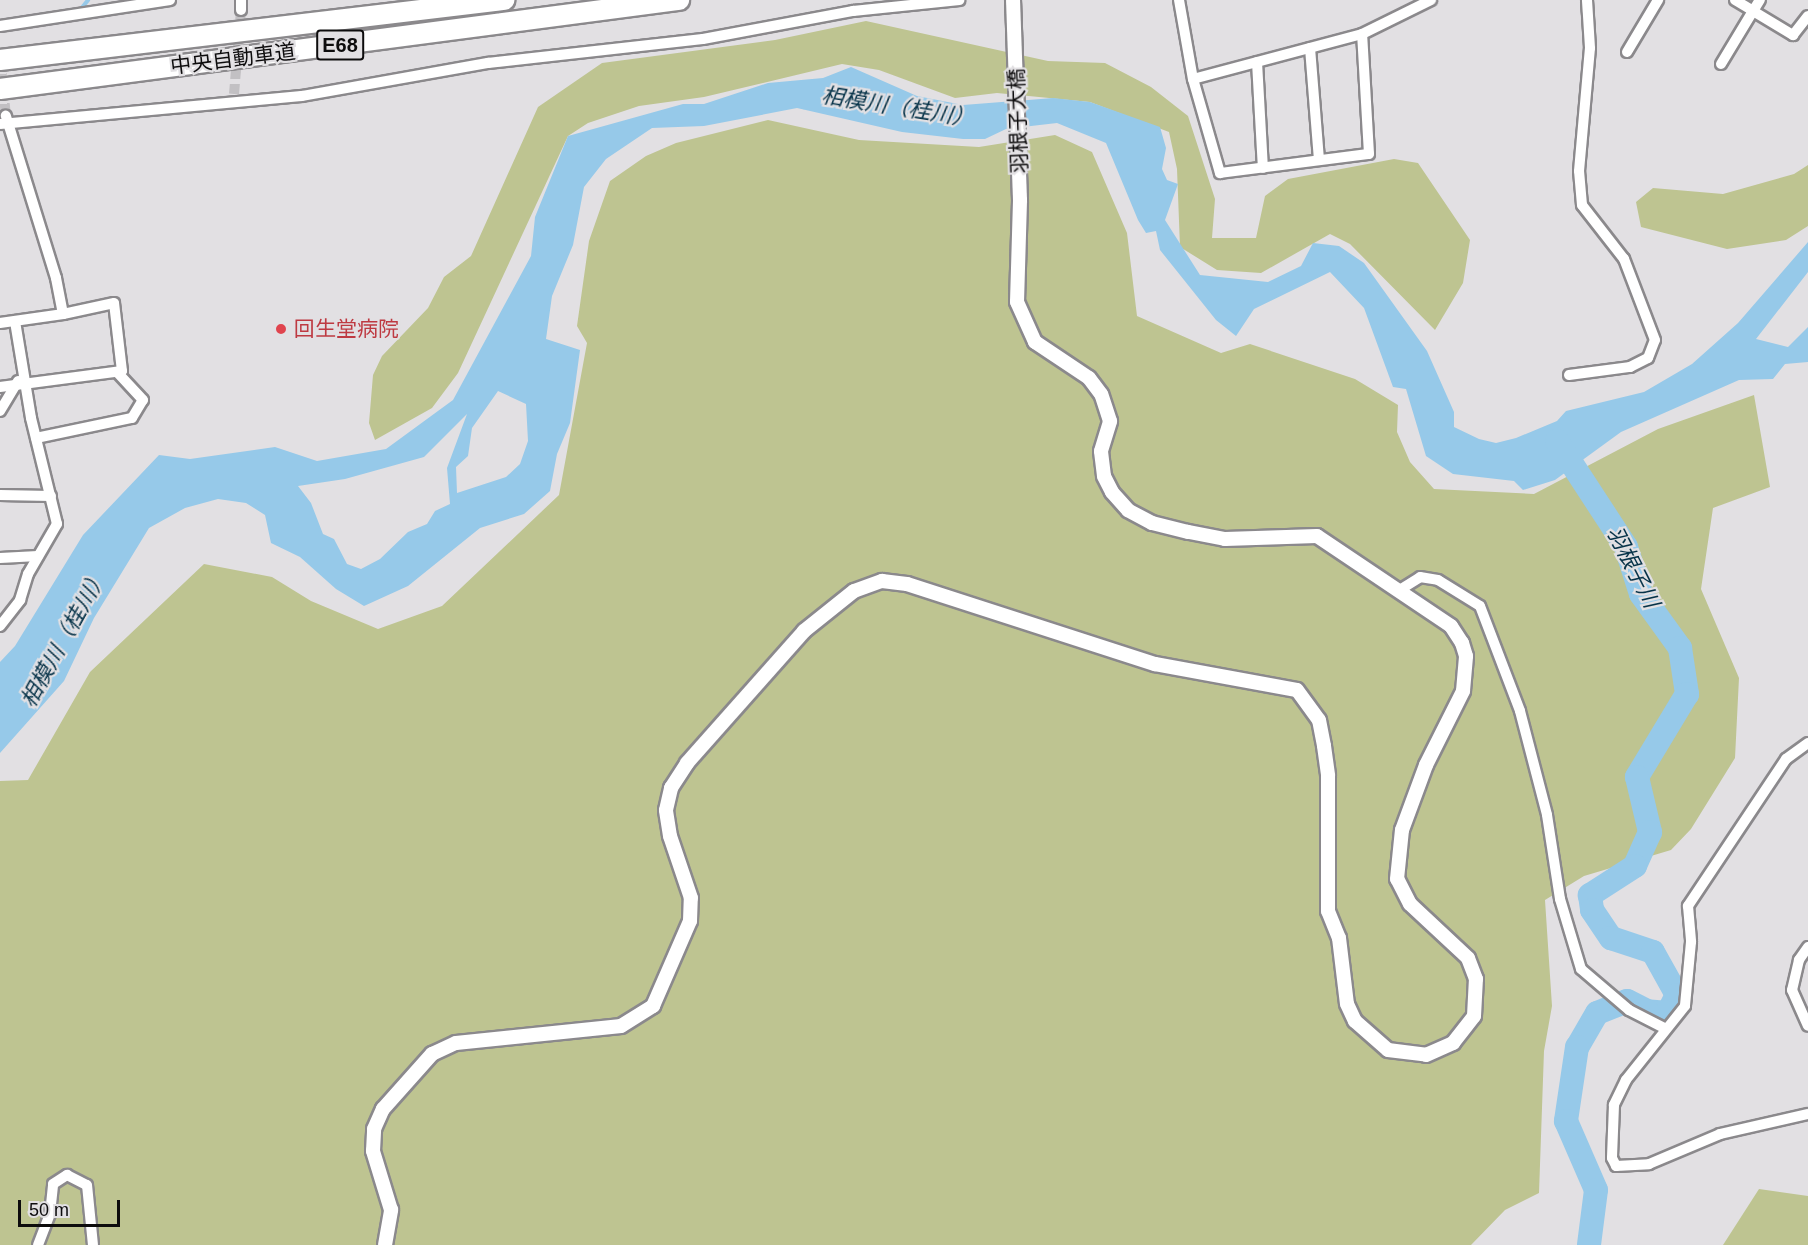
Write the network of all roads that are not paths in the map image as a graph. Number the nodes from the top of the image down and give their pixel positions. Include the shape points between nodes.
1 (170, 0) edge
2 (504, 0) edge
3 (679, 0) edge
4 (959, 0) edge
5 (1013, 0) edge
6 (1179, 0) edge
7 (1431, 0) edge
8 (1587, 0) edge
9 (1658, 0) edge
10 (1734, 0) edge
11 (1760, 0) edge
12 (1753, 11) junction
13 (1808, 15) edge
14 (0, 26) edge
15 (1362, 34) junction
16 (1310, 48) junction
17 (1627, 52) dead end
18 (0, 60) edge
19 (1257, 62) junction
20 (1721, 64) dead end
21 (1193, 79) junction
22 (0, 88) edge
23 (4, 121) edge
24 (1319, 160) junction
25 (1263, 168) junction
26 (63, 314) junction
27 (15, 321) junction
28 (0, 323) edge
29 (117, 372) junction
30 (1569, 375) dead end
31 (21, 385) junction
32 (0, 387) edge
33 (0, 411) edge
34 (36, 438) junction
35 (0, 495) edge
36 (51, 496) junction
37 (38, 556) junction
38 (0, 558) edge
39 (1398, 591) junction
40 (0, 626) edge
41 (1808, 743) edge
42 (1808, 947) edge
43 (1808, 1026) edge
44 (1664, 1028) junction
45 (1808, 1114) edge
46 (38, 1245) edge
47 (93, 1245) edge
48 (385, 1245) edge

1 - 14 street
2 - 18 highway, 中央自動車道 / E68
3 - 22 highway, 中央自動車道 / E68
4 - 23 street via 853,11 703,39 488,63 234,99
5 - 39 street, 羽根子大橋 via 1020,200 1017,302 1025,328 1035,342 1089,378 1101,394 1110,421 1101,451 1104,476 1128,510 1152,523 1225,539 1317,536
6 - 21 street
7 - 15 street
8 - 30 street via 1590,48 1580,171 1582,205 1624,259 1655,340 1648,358 1630,367
9 - 17 street
10 - 12 street
11 - 12 street
12 - 13 street via 1793,35
12 - 20 street
15 - 16 street
15 - 24 street via 1370,154
16 - 19 street
16 - 24 street
19 - 21 street
19 - 25 street
21 - 25 street via 1216,170
23 - 26 street via 56,278
24 - 25 street
26 - 27 street
26 - 29 street via 114,303 122,371
27 - 28 street
27 - 31 street via 25,367
29 - 31 street
29 - 34 street via 143,400 132,418
31 - 32 street
31 - 33 street
31 - 34 street
34 - 36 street
35 - 36 street
36 - 37 street via 57,524
37 - 38 street
37 - 40 street via 20,600
39 - 44 street via 1420,577 1438,580 1479,606 1520,711 1547,815 1572,947 1581,969 1629,1010
39 - 48 street, 羽根子大橋 via 1451,626 1466,656 1463,691 1426,765 1402,830 1397,879 1410,904 1468,958 1476,979 1474,1016 1453,1043 1426,1055 1388,1050 1355,1021 1347,1004 1344,960 1328,911 1325,876 1328,776 1319,720 1310,702 1297,690 1206,674 1121,653 931,591 882,581 854,591 804,631 687,763 671,788 666,810 670,836 687,876 690,921 653,1006 638,1019 621,1026 456,1043 432,1054 411,1075 374,1129 373,1151 391,1210
41 - 44 street via 1786,759 1688,906 1689,988 1685,1006
42 - 43 street via 1792,990
44 - 45 street via 1626,1080 1614,1105 1612,1158 1616,1166 1649,1164 1720,1134
46 - 47 street via 50,1214 53,1184 67,1175 87,1185

